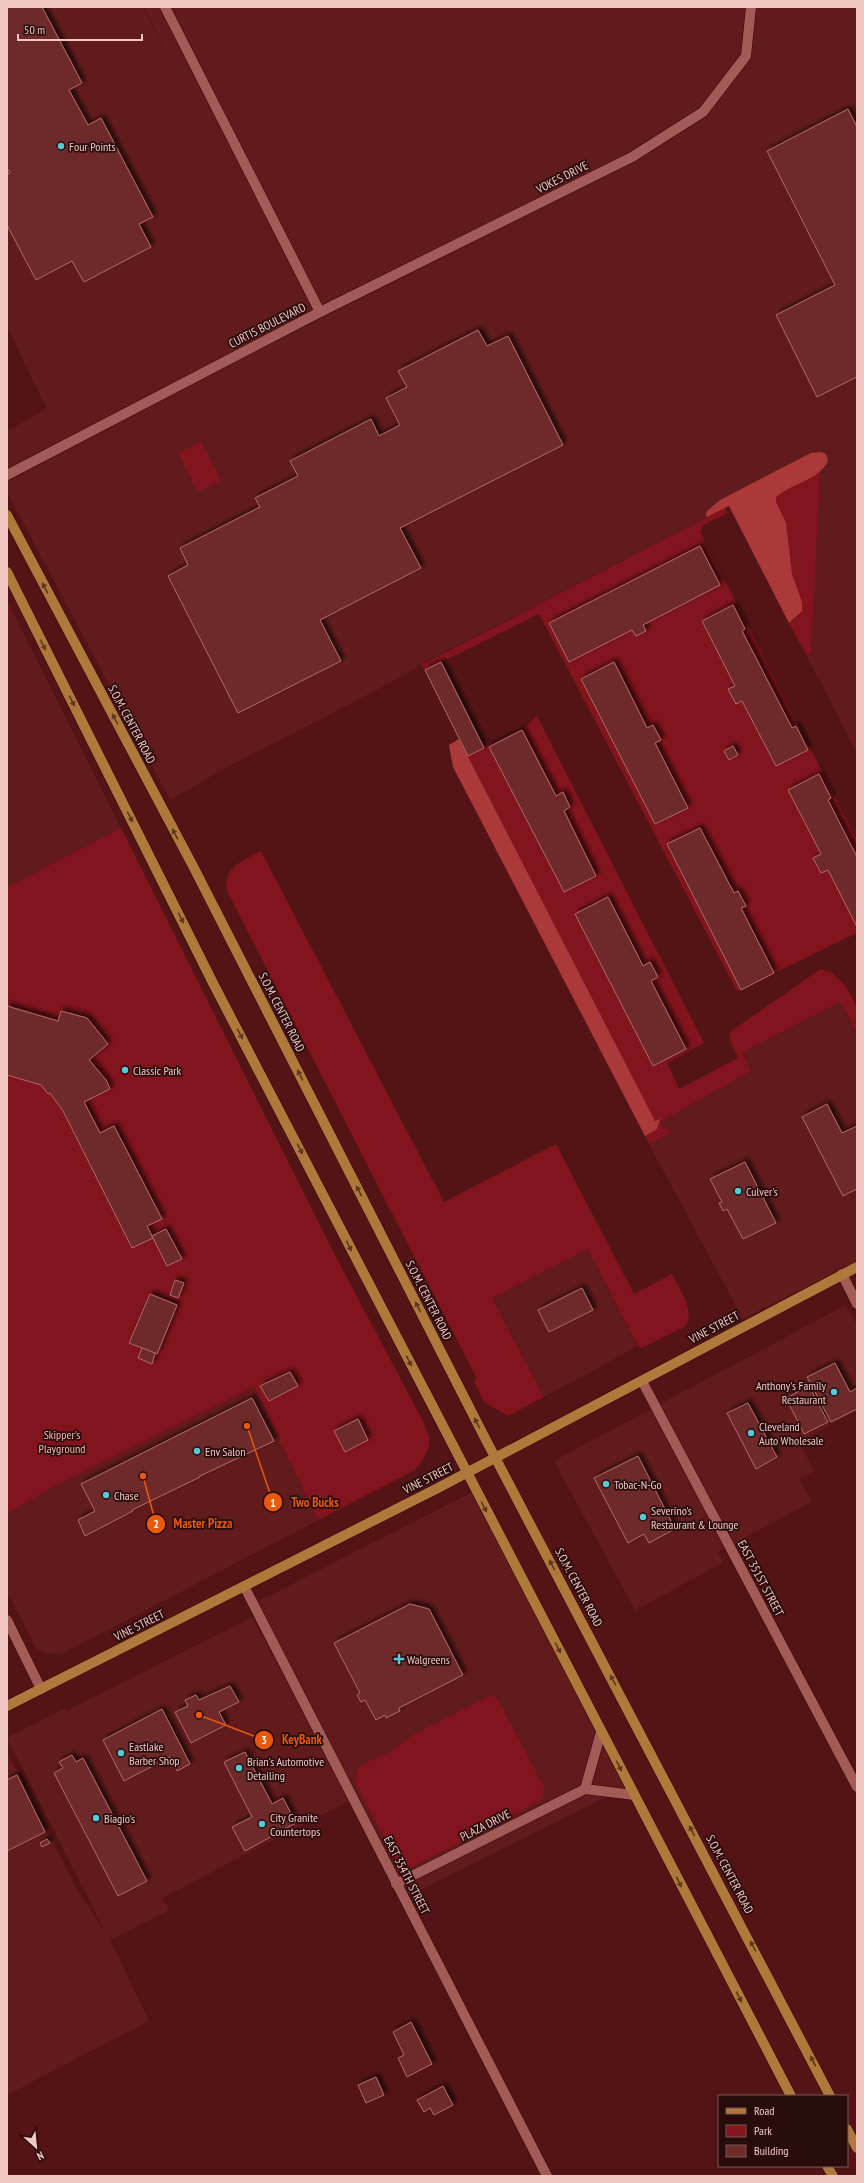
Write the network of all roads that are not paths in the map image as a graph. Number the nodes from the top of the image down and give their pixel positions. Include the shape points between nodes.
1 (165, 7) edge
2 (751, 7) edge
3 (320, 312) junction
4 (7, 475) edge
5 (7, 515) edge
6 (7, 572) edge
7 (857, 1267) edge
8 (842, 1274) junction
9 (857, 1304) edge
10 (642, 1381) junction
11 (495, 1457) junction
12 (466, 1472) junction
13 (244, 1586) junction
14 (7, 1620) edge
15 (41, 1689) junction
16 (7, 1706) edge
17 (601, 1732) junction
18 (857, 1787) edge
19 (585, 1789) junction
20 (634, 1795) junction
21 (396, 1884) junction
22 (790, 2095) edge
23 (829, 2095) edge
24 (848, 2131) edge
25 (857, 2148) edge
26 (828, 2167) edge
27 (547, 2176) edge
28 (833, 2176) edge

1 - 3 street, CURTIS BOULEVARD
2 - 3 street, VOKES DRIVE via 746,56 703,112 632,157
3 - 4 street, CURTIS BOULEVARD
11 -> 5 main road, S.O.M. CENTER ROAD via 194,868
6 -> 12 main road via 214,985
7 - 8 main road, VINE STREET
8 - 9 street
8 - 10 main road, VINE STREET
10 - 11 main road, VINE STREET
10 - 18 street, EAST 351ST STREET
11 - 12 main road, VINE STREET
23 -> 11 main road, S.O.M. CENTER ROAD
12 - 13 main road, VINE STREET
12 -> 17 main road
13 - 15 main road, VINE STREET
13 - 21 street, EAST 354TH STREET
14 - 15 street
15 - 16 main road, VINE STREET
17 - 19 street
17 -> 20 main road
19 - 20 street
19 - 21 street, PLAZA DRIVE
20 -> 22 main road
21 - 27 street, EAST 354TH STREET
24 - 25 main road
26 - 28 main road

